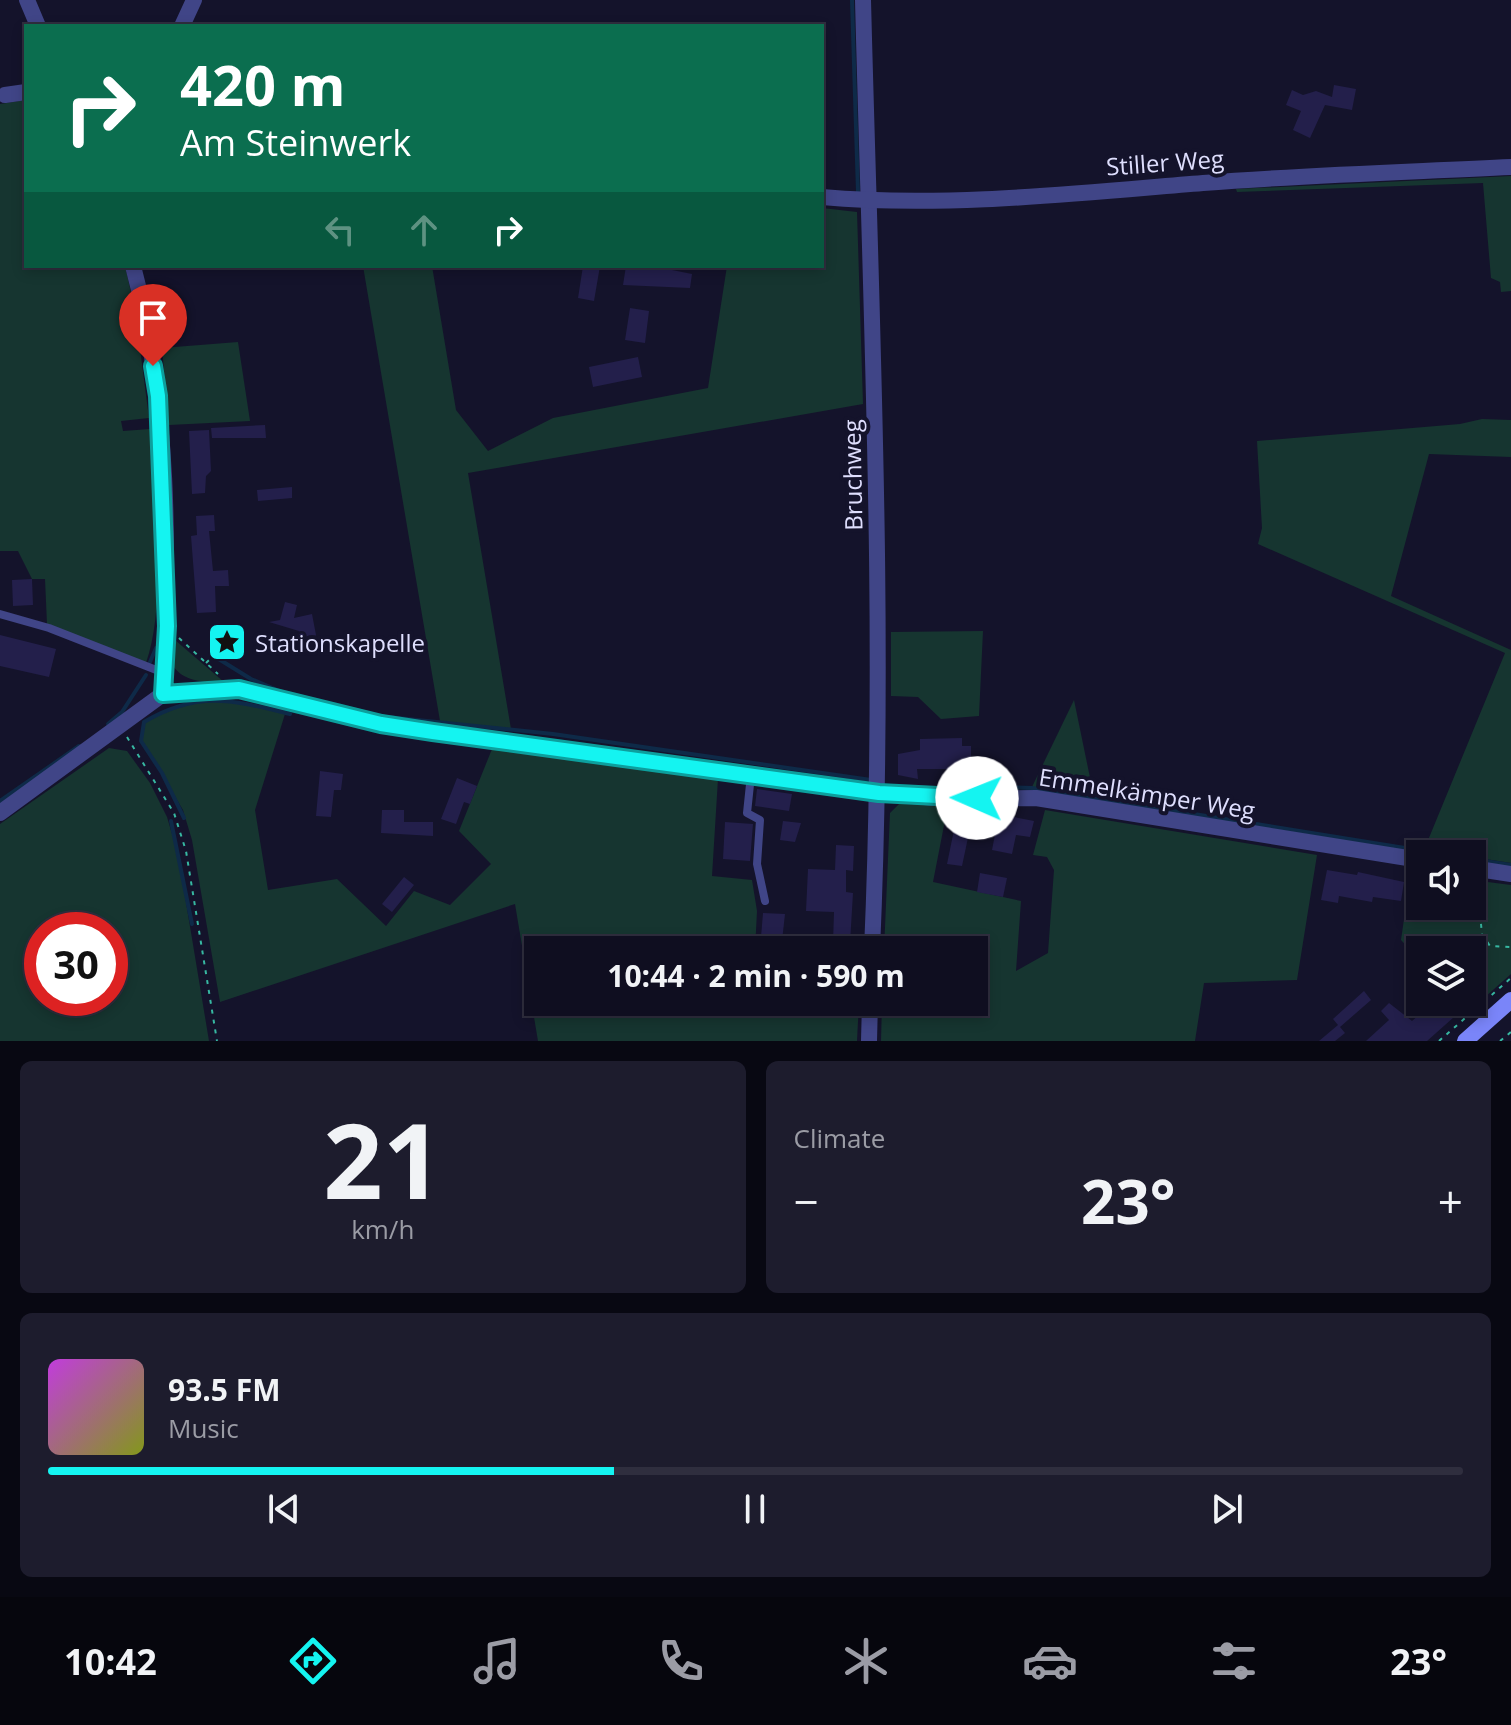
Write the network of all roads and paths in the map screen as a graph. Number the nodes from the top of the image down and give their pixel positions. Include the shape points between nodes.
1 (27, 0) edge
2 (194, 0) edge
3 (863, 0) edge
4 (37, 24) edge
5 (183, 24) edge
6 (24, 92) edge
7 (5, 95) dead end
8 (1511, 167) edge
9 (824, 197) edge
10 (868, 201) junction
11 (133, 268) edge
12 (0, 614) edge
13 (167, 626) junction
14 (225, 644) dead end
15 (205, 664) junction
16 (164, 673) junction
17 (239, 689) junction
18 (163, 694) junction
19 (120, 725) junction
20 (751, 774) junction
21 (879, 793) junction
22 (0, 813) edge
23 (1406, 858) edge
24 (1486, 871) edge
25 (1511, 874) edge
26 (765, 901) dead end
27 (1480, 920) edge
28 (873, 936) edge
29 (1511, 947) edge
30 (1511, 978) edge
31 (1511, 1000) edge
32 (870, 1016) edge
33 (1511, 1032) edge
34 (1503, 1040) edge
35 (217, 1041) edge
36 (869, 1041) edge
37 (1439, 1041) edge
38 (1465, 1041) edge

1 - 4 street
2 - 5 street
3 - 10 street, Bruchweg
6 - 7 street
8 - 10 street, Stiller Weg
9 - 10 street, Stiller Weg
10 - 21 street, Bruchweg
11 - 13 street via 158,396
12 - 16 lane
13 - 15 path
13 - 16 street
14 - 15 path
15 - 17 path
16 - 18 street
17 - 18 street, Emmelkämper Weg
17 - 20 street, Emmelkämper Weg via 381,724
18 - 19 street
19 - 22 street
19 - 35 path via 174,813 186,851
20 - 21 street, Emmelkämper Weg
20 - 26 lane via 747,813 760,820 757,864
21 - 23 street, Emmelkämper Weg via 1036,798
21 - 28 street, Bruchweg
24 - 25 street
27 - 29 path via 1490,946
30 - 37 path
31 - 38 main road
32 - 36 street
33 - 34 path

